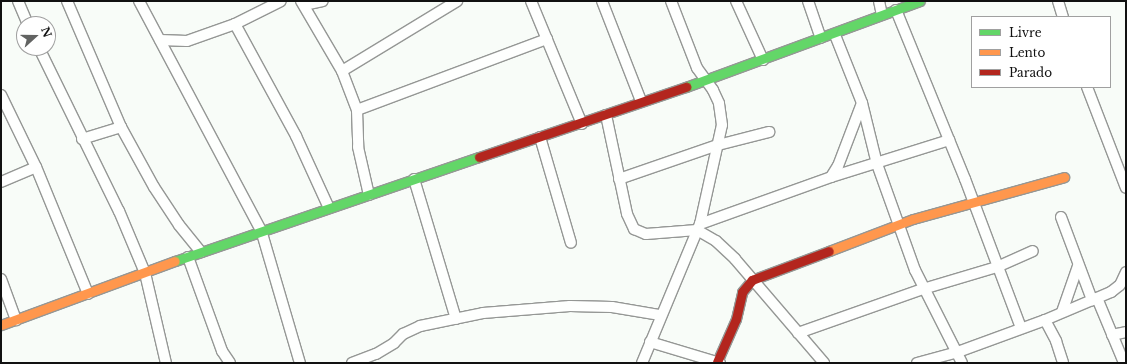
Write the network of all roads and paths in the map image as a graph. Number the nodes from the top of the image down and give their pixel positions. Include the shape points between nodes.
1 (18, 1) edge
2 (67, 1) edge
3 (139, 1) edge
4 (281, 1) edge
5 (323, 1) edge
6 (457, 1) edge
7 (531, 1) edge
8 (602, 1) edge
9 (670, 1) edge
10 (736, 1) edge
11 (808, 1) edge
12 (879, 1) edge
13 (920, 1) edge
14 (1058, 1) edge
15 (303, 3) edge
16 (896, 10) junction
17 (25, 16) edge
18 (882, 16) junction
19 (1063, 16) edge
20 (235, 24) junction
21 (835, 35) junction
22 (821, 38) junction
23 (548, 39) junction
24 (160, 40) junction
25 (43, 56) edge
26 (763, 60) junction
27 (342, 71) junction
28 (706, 80) junction
29 (1087, 88) edge
30 (1, 94) edge
31 (642, 101) junction
32 (862, 103) junction
33 (5, 110) edge
34 (357, 110) junction
35 (606, 115) junction
36 (582, 124) junction
37 (121, 127) junction
38 (769, 132) dead end
39 (540, 137) junction
40 (82, 139) junction
41 (949, 140) junction
42 (718, 145) junction
43 (877, 164) junction
44 (36, 168) junction
45 (831, 177) junction
46 (1064, 177) dead end
47 (414, 179) junction
48 (620, 179) junction
49 (1, 182) edge
50 (1126, 188) edge
51 (369, 195) junction
52 (974, 201) junction
53 (329, 208) junction
54 (1061, 217) dead end
55 (900, 224) junction
56 (699, 227) junction
57 (261, 230) junction
58 (572, 243) dead end
59 (1033, 251) dead end
60 (201, 252) junction
61 (188, 257) junction
62 (1078, 266) junction
63 (997, 267) junction
64 (1126, 272) edge
65 (145, 273) junction
66 (1, 279) edge
67 (752, 280) junction
68 (923, 289) junction
69 (88, 294) junction
70 (1094, 299) junction
71 (1062, 312) junction
72 (660, 314) junction
73 (456, 319) junction
74 (16, 320) junction
75 (1045, 320) junction
76 (1, 325) edge
77 (1021, 328) junction
78 (1126, 332) edge
79 (798, 333) junction
80 (1112, 335) junction
81 (650, 342) junction
82 (955, 353) junction
83 (166, 363) edge
84 (230, 363) edge
85 (300, 363) edge
86 (352, 363) edge
87 (642, 363) edge
88 (718, 363) edge
89 (824, 363) edge
90 (916, 363) edge
91 (962, 363) edge
92 (1063, 363) edge
93 (1124, 363) edge

1 - 17 street
2 - 37 street
3 - 24 street
4 - 20 street
5 - 15 street
6 - 27 street
7 - 23 street
8 - 31 street
9 - 28 street via 697,68
10 - 26 street
11 - 22 street
12 - 18 street
13 - 16 street
14 - 19 street
15 - 27 street
16 - 18 street
16 - 41 street
18 - 21 street
20 - 24 street via 187,41
20 - 53 street via 296,136
21 - 22 street
21 - 32 street
22 - 26 street
23 - 34 street
23 - 36 street
24 - 57 street
25 - 40 street
26 - 28 street
27 - 34 street
28 - 31 street
28 - 42 street via 719,103 722,125
29 - 50 street
30 - 33 street
31 - 35 street
32 - 43 street
32 - 45 street via 838,166
33 - 44 street
34 - 51 street via 358,147
35 - 36 street
35 - 48 street
36 - 39 street
37 - 40 street
37 - 60 street via 154,187 179,225
38 - 42 street
39 - 47 street
39 - 58 street
40 - 65 street via 119,211
41 - 43 street
41 - 52 street
42 - 48 street
42 - 56 street
43 - 45 street
43 - 55 street
44 - 49 street
44 - 69 street
45 - 56 street
46 - 52 street
47 - 51 street
47 - 73 street
48 - 56 street via 627,214 634,229 646,234
51 - 53 street
52 - 55 street
52 - 63 street
53 - 57 street
54 - 62 street
55 - 67 street
55 - 68 street
56 - 67 street via 722,246
56 - 72 street
57 - 60 street
57 - 85 street
59 - 63 street
60 - 61 street
61 - 65 street
61 - 84 street via 222,351
62 - 70 street
62 - 71 street
63 - 68 street
63 - 77 street
64 - 70 street via 1118,287
65 - 69 street
65 - 83 street
66 - 74 street
67 - 79 street
67 - 88 street via 742,292 736,320
68 - 79 street
68 - 82 street
69 - 74 street
70 - 71 street
70 - 80 street
71 - 75 street
72 - 73 street via 612,307 547,306
72 - 81 street
73 - 86 street via 420,326 403,334 376,354
74 - 76 street
75 - 77 street
75 - 92 street via 1056,340
77 - 82 street
78 - 80 street
79 - 89 street
80 - 93 street
81 - 87 street
81 - 88 street
82 - 90 street
82 - 91 street

